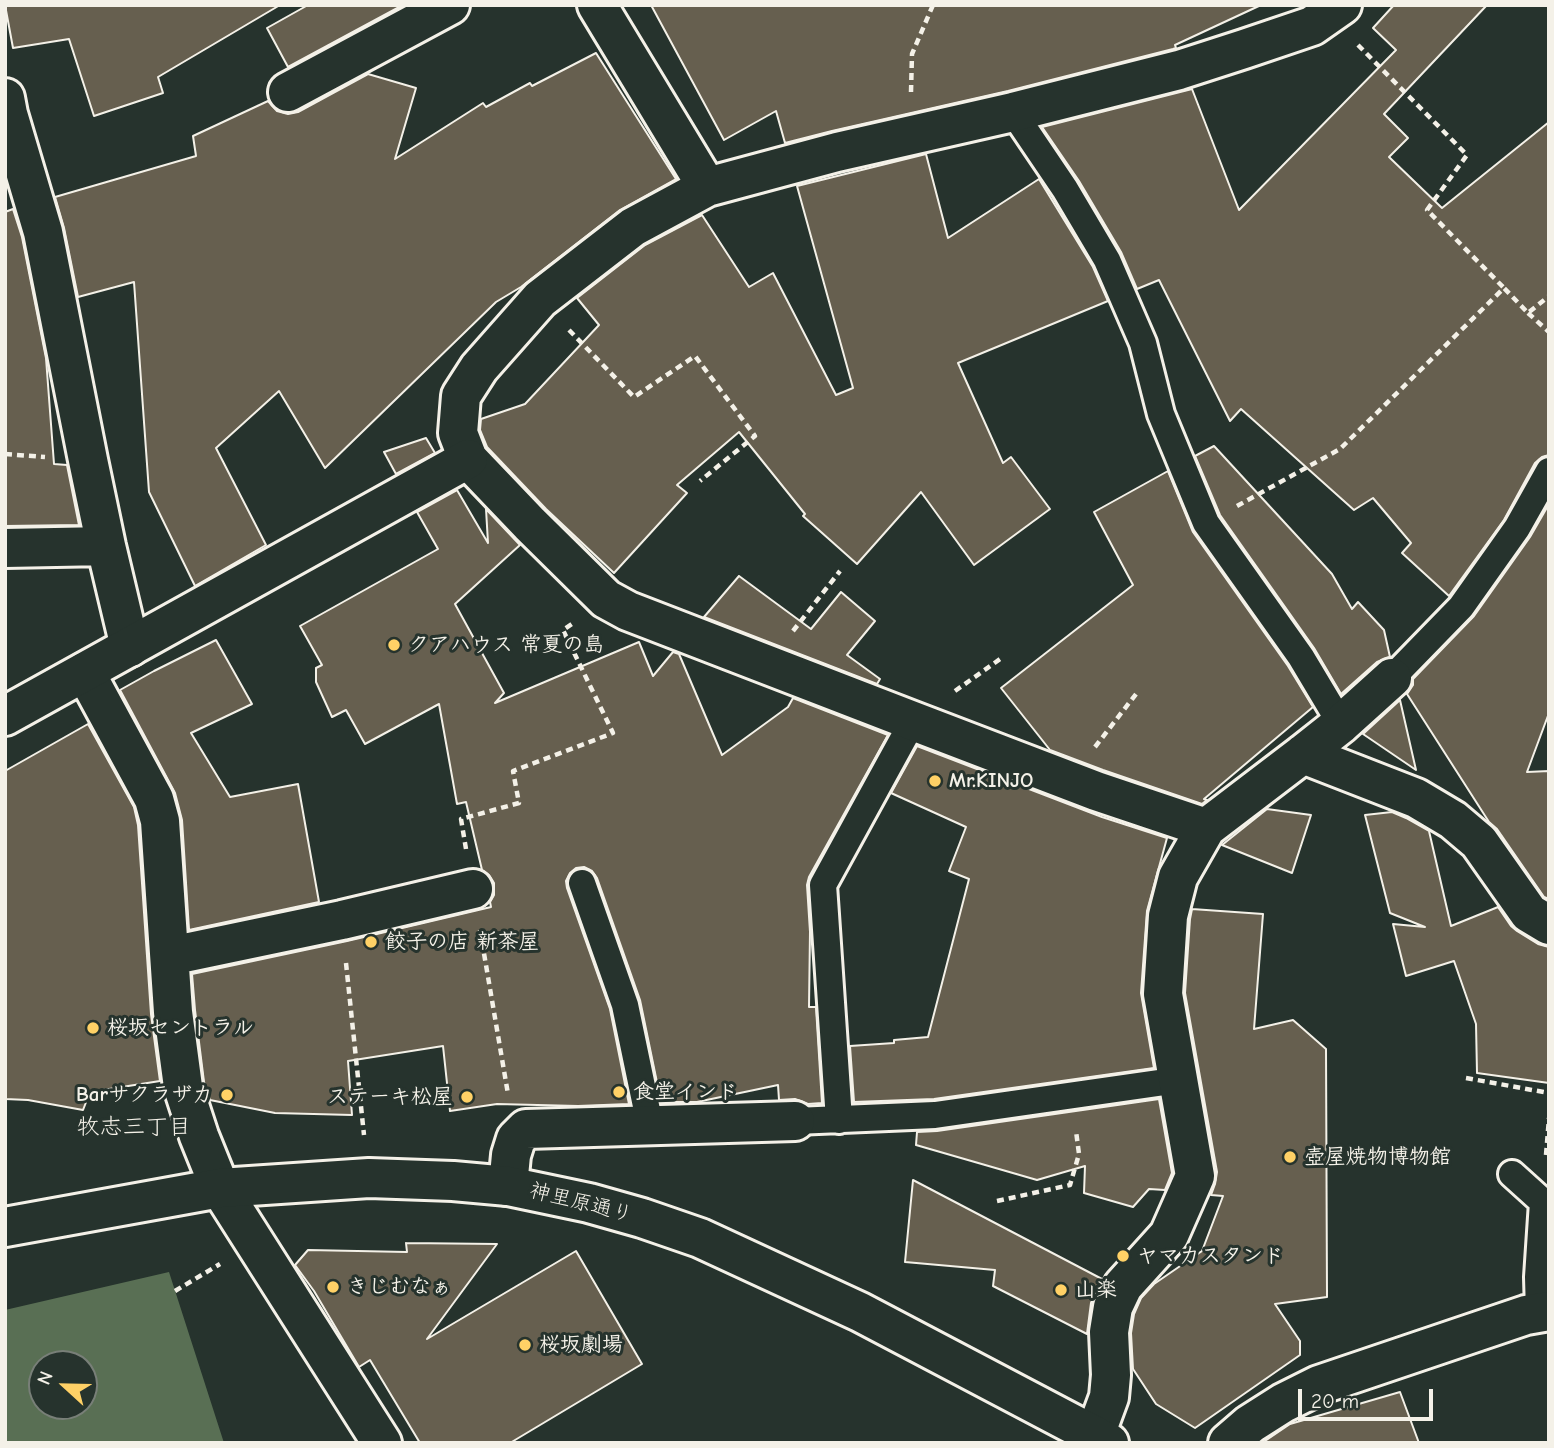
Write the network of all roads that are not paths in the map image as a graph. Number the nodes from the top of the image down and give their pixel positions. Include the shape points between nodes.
1 (450, 5) edge
2 (597, 5) edge
3 (1335, 10) edge
4 (288, 92) dead end
5 (5, 98) edge
6 (1013, 112) junction
7 (706, 187) junction
8 (468, 459) junction
9 (1549, 471) edge
10 (106, 547) junction
11 (5, 548) edge
12 (130, 647) junction
13 (85, 672) junction
14 (1392, 678) joint
15 (5, 716) edge
16 (913, 721) junction
17 (1341, 724) junction
18 (1303, 754) junction
19 (1206, 828) junction
20 (582, 883) dead end
21 (472, 889) road end
22 (1549, 925) edge
23 (170, 956) junction
24 (1179, 1080) junction
25 (839, 1119) junction
26 (795, 1121) joint
27 (650, 1125) junction
28 (1512, 1174) dead end
29 (508, 1186) junction
30 (220, 1188) junction
31 (5, 1227) edge
32 (1544, 1312) edge
33 (1102, 1439) edge
34 (382, 1443) edge
35 (1228, 1443) edge

1 - 4 street
2 - 7 street
3 - 6 street via 1312,26 1231,54
5 - 10 street via 43,232
6 - 7 street
6 - 17 lane via 1107,260 1143,343 1161,414 1206,523 1301,657
7 - 8 street via 633,227 540,299 479,368 461,396 458,433
8 - 12 street
8 - 16 street via 606,599
9 - 14 lane via 1517,528 1461,607
10 - 11 street
10 - 12 street
12 - 13 street
13 - 15 street
13 - 23 street via 154,799 160,821
14 - 17 street
16 - 19 street
16 - 25 lane via 823,885
17 - 18 street
18 - 19 street
18 - 22 street via 1416,798 1453,820 1479,842 1529,913
19 - 24 street via 1178,877 1168,916 1163,994
20 - 27 lane via 625,1004
21 - 23 street
23 - 30 street via 183,1087
24 - 25 lane via 935,1115
24 - 33 street via 1195,1176 1169,1234 1123,1286 1113,1307 1111,1375
25 - 26 lane
26 - 27 street
27 - 29 street via 526,1129 516,1139
28 - 32 lane via 1543,1202 1538,1277
29 - 30 street, 神里原通り via 369,1178
29 - 33 street, 神里原通り via 589,1203 700,1238 860,1312
30 - 31 street, 神里原通り
30 - 34 street
32 - 35 street via 1319,1385 1250,1424

